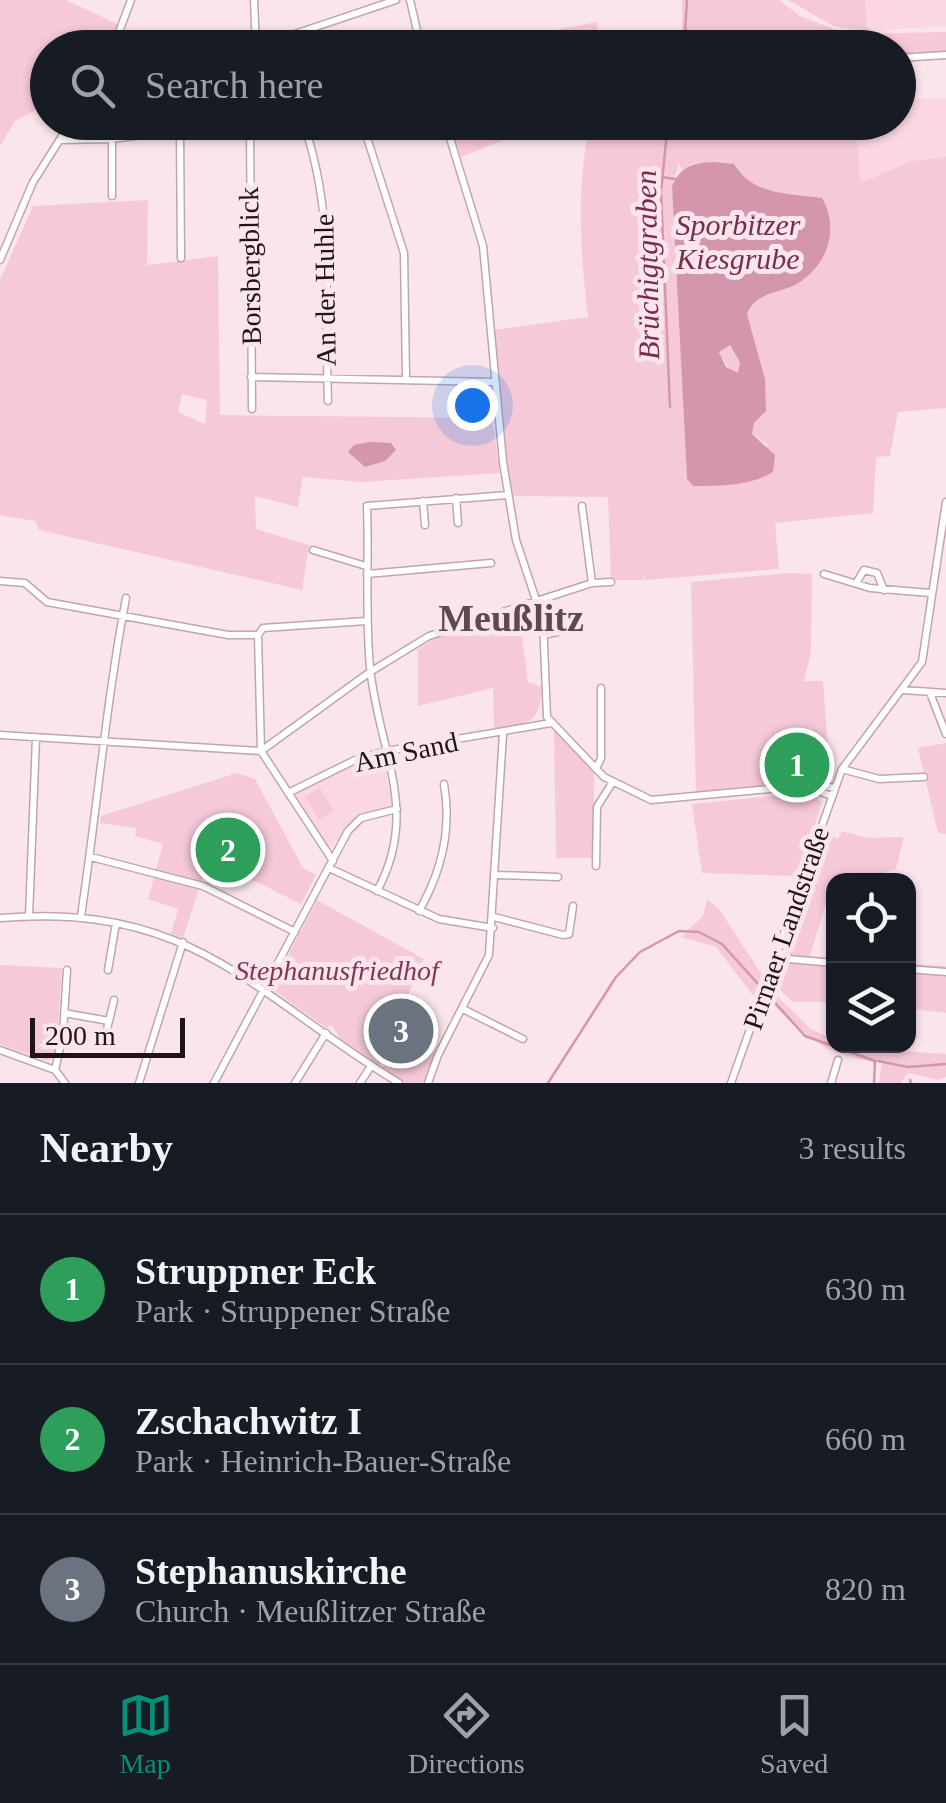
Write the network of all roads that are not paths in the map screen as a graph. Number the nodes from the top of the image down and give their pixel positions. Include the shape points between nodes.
1 (130, 0) edge
2 (254, 0) edge
3 (396, 0) edge
4 (410, 0) edge
5 (119, 30) edge
6 (255, 30) edge
7 (306, 30) edge
8 (417, 30) edge
9 (946, 55) edge
10 (916, 57) edge
11 (60, 140) joint
12 (112, 140) joint
13 (180, 140) edge
14 (250, 140) edge
15 (309, 140) edge
16 (368, 140) edge
17 (451, 140) edge
18 (112, 196) dead end
19 (181, 258) dead end
20 (0, 260) edge
21 (251, 377) junction
22 (327, 378) junction
23 (406, 378) junction
24 (493, 382) junction
25 (328, 400) dead end
26 (252, 408) dead end
27 (508, 495) junction
28 (456, 498) junction
29 (423, 501) junction
30 (946, 502) edge
31 (582, 506) dead end
32 (946, 516) edge
33 (458, 522) dead end
34 (424, 525) dead end
35 (312, 550) dead end
36 (491, 563) dead end
37 (366, 570) junction
38 (824, 574) dead end
39 (858, 580) junction
40 (0, 581) edge
41 (611, 582) dead end
42 (592, 583) junction
43 (884, 590) junction
44 (930, 593) junction
45 (126, 598) dead end
46 (538, 602) junction
47 (122, 617) junction
48 (366, 621) junction
49 (581, 628) dead end
50 (258, 635) junction
51 (543, 635) junction
52 (370, 672) junction
53 (601, 688) dead end
54 (903, 690) junction
55 (930, 693) junction
56 (946, 693) edge
57 (546, 714) junction
58 (551, 723) junction
59 (530, 726) junction
60 (503, 734) junction
61 (946, 734) edge
62 (0, 735) edge
63 (36, 738) junction
64 (107, 739) junction
65 (261, 751) junction
66 (386, 751) junction
67 (596, 769) junction
68 (842, 770) junction
69 (924, 777) dead end
70 (612, 783) junction
71 (444, 784) dead end
72 (833, 792) junction
73 (288, 793) junction
74 (397, 809) junction
75 (90, 857) junction
76 (331, 864) junction
77 (596, 866) dead end
78 (497, 875) junction
79 (558, 877) dead end
80 (377, 891) junction
81 (573, 906) dead end
82 (420, 911) junction
83 (29, 916) junction
84 (81, 916) junction
85 (494, 917) junction
86 (0, 918) edge
87 (116, 923) junction
88 (493, 928) junction
89 (295, 932) junction
90 (183, 942) junction
91 (777, 958) junction
92 (826, 962) edge
93 (67, 970) dead end
94 (108, 970) dead end
95 (916, 970) edge
96 (946, 972) edge
97 (266, 988) junction
98 (114, 1000) dead end
99 (463, 1009) junction
100 (64, 1013) junction
101 (109, 1022) junction
102 (326, 1033) junction
103 (106, 1034) dead end
104 (523, 1039) dead end
105 (0, 1050) edge
106 (838, 1060) dead end
107 (371, 1066) junction
108 (54, 1070) junction
109 (65, 1083) edge
110 (139, 1083) edge
111 (214, 1083) edge
112 (294, 1083) edge
113 (360, 1083) edge
114 (398, 1083) edge
115 (428, 1083) edge
116 (731, 1083) edge
117 (831, 1083) edge

1 - 5 street
2 - 6 street
3 - 7 street
4 - 8 street
9 - 10 street
11 - 12 street
11 - 20 street via 33,182
12 - 18 street
13 - 19 street
14 - 21 street, Borsbergblick
15 - 22 street, An der Huhle via 328,232
16 - 23 street via 404,253
17 - 24 street via 480,230
21 - 22 street
21 - 26 street, Borsbergblick
22 - 23 street
22 - 25 street, An der Huhle
23 - 24 street
24 - 27 street
27 - 28 street
27 - 46 street
28 - 29 street
28 - 33 street
29 - 34 street
29 - 37 street via 367,506
30 - 32 street, Pirnaer Landstraße
31 - 42 street
32 - 44 street, Pirnaer Landstraße
35 - 37 street
36 - 37 street
37 - 48 street
38 - 39 street
39 - 43 street
39 - 43 street via 864,570 877,573
40 - 47 street via 26,583 47,602
41 - 42 street
42 - 46 street
43 - 44 street
44 - 54 street, Pirnaer Landstraße via 922,662
45 - 47 street
46 - 51 street
46 - 52 street via 437,633
47 - 50 street
47 - 64 street
48 - 50 street via 263,628
48 - 52 street
49 - 51 street
50 - 65 street
51 - 57 street
52 - 65 street
52 - 66 street
53 - 67 street
54 - 55 street
54 - 68 street, Pirnaer Landstraße
55 - 56 street
55 - 61 street
57 - 58 street
57 - 59 street, Am Sand
58 - 59 street, Am Sand
58 - 67 street
59 - 60 street, Am Sand
60 - 66 street, Am Sand
60 - 78 street
62 - 63 street
63 - 64 street
63 - 83 street
64 - 65 street
64 - 75 street
65 - 73 street
66 - 73 street, Am Sand
66 - 74 street
67 - 70 street
68 - 69 street via 879,779
68 - 72 street, Pirnaer Landstraße
70 - 72 street via 657,801 806,786
70 - 77 street via 597,807
71 - 82 street via 449,811 440,867
72 - 91 street, Pirnaer Landstraße
73 - 76 street
74 - 76 street via 361,818
74 - 80 street via 399,840
75 - 84 street
75 - 89 street via 203,886
76 - 80 street
76 - 89 street
78 - 79 street
78 - 85 street
80 - 82 street
81 - 85 street via 569,934 563,935
82 - 88 street
83 - 84 street
83 - 86 street
84 - 87 street
85 - 88 street
87 - 90 street
87 - 94 street
88 - 99 street via 481,976
89 - 97 street
90 - 97 street
90 - 110 street
91 - 92 street
91 - 116 street, Pirnaer Landstraße
93 - 100 street
95 - 96 street
97 - 102 street
97 - 111 street
98 - 101 street
99 - 104 street
99 - 115 street
100 - 101 street
100 - 108 street
101 - 103 street
102 - 107 street
102 - 112 street
105 - 108 street
106 - 117 street
107 - 113 street
107 - 114 street
108 - 109 street

